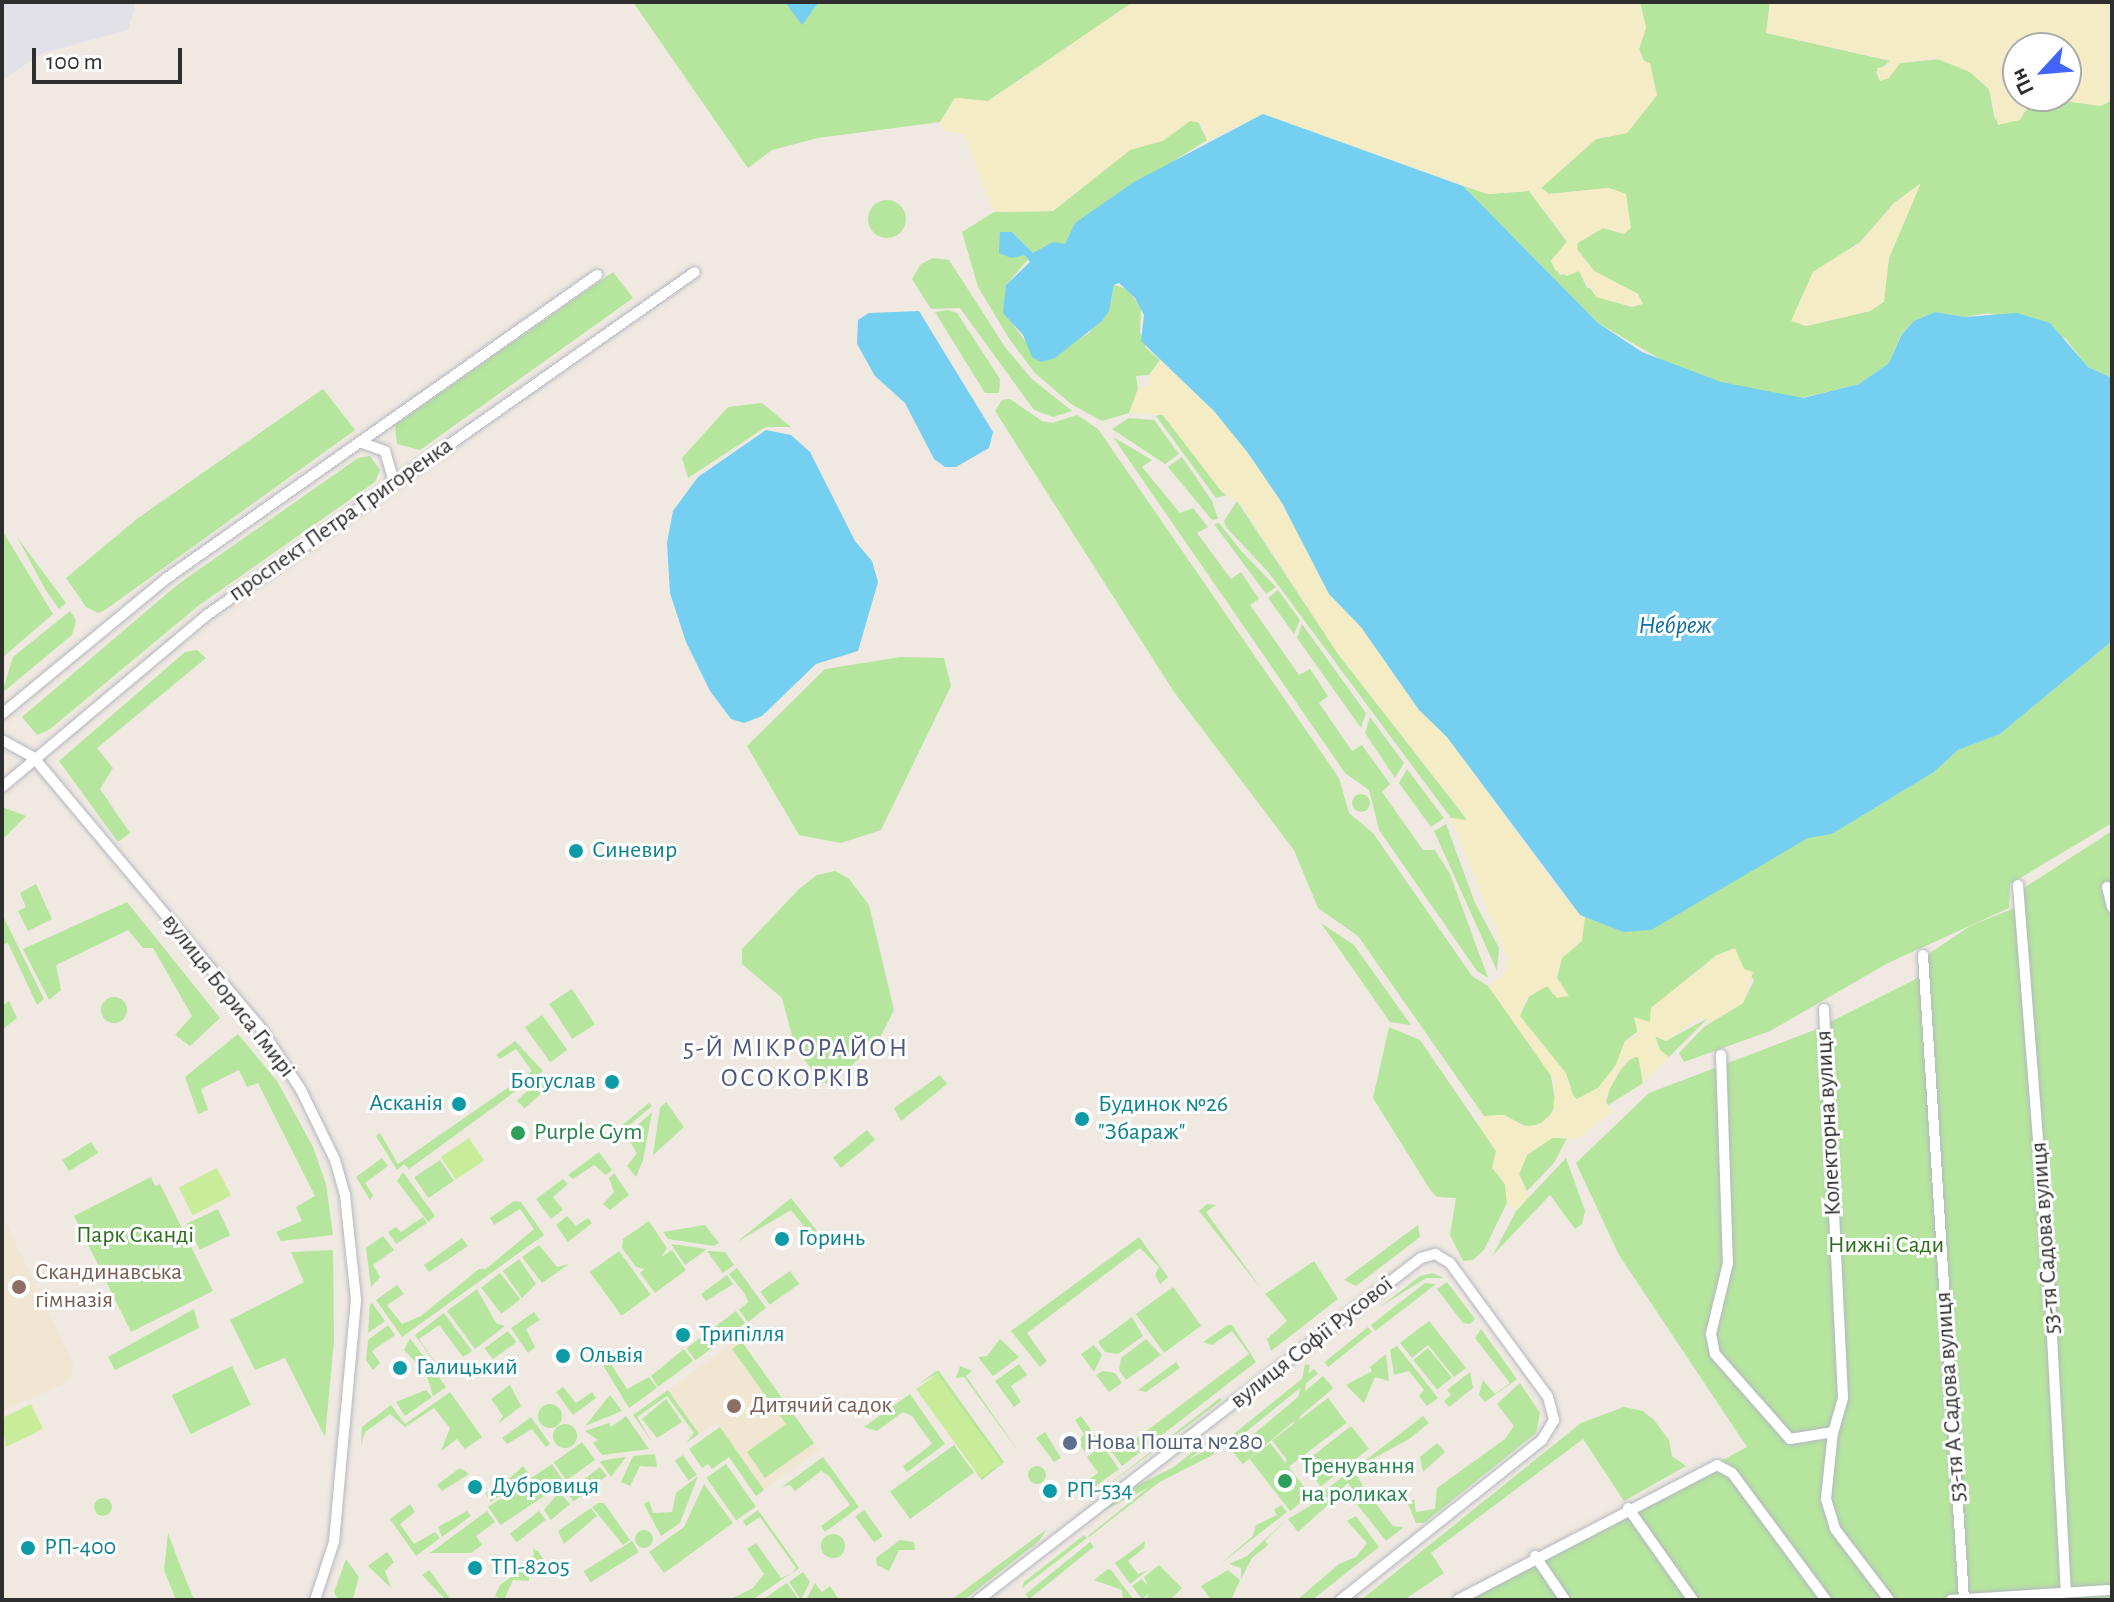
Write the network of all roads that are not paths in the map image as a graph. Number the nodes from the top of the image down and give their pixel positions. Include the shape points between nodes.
1 (695, 272) dead end
2 (597, 275) dead end
3 (360, 442) junction
4 (394, 483) junction
5 (2, 714) edge
6 (2, 740) edge
7 (34, 758) junction
8 (2, 787) edge
9 (2018, 885) dead end
10 (2107, 887) dead end
11 (2112, 907) edge
12 (1923, 955) dead end
13 (1824, 1009) dead end
14 (1721, 1055) dead end
15 (1833, 1432) junction
16 (1628, 1508) junction
17 (1535, 1556) junction
18 (2112, 1590) edge
19 (2066, 1592) junction
20 (2083, 1596) edge
21 (315, 1600) edge
22 (978, 1600) edge
23 (1341, 1600) edge
24 (1458, 1600) edge
25 (1565, 1600) edge
26 (1693, 1600) edge
27 (1826, 1600) edge
28 (1889, 1600) edge
29 (1951, 1600) edge
30 (1964, 1600) edge

1 - 4 street, проспект Петра Григоренка
2 - 3 street
3 - 4 street via 385,451
3 - 5 street via 167,578
4 - 7 street, проспект Петра Григоренка via 207,615
6 - 7 street
7 - 8 street, проспект Петра Григоренка
7 - 21 street, вулиця Бориса Гмирі via 261,1029 301,1090 335,1160 345,1195 356,1300 334,1542
9 - 19 street, 53-тя Садова вулиця via 2047,1247
10 - 11 street
12 - 30 street, 53-тя А Садова вулиця
13 - 15 street, Колекторна вулиця via 1843,1398
14 - 15 street via 1728,1263 1711,1334 1715,1354 1790,1439
15 - 28 street, Колекторна вулиця via 1826,1499 1835,1529
16 - 17 street
16 - 26 street
16 - 27 street via 1712,1465 1732,1473
17 - 24 street
17 - 25 street
18 - 20 street
19 - 20 street
19 - 30 street
22 - 23 street, вулиця Софії Русової via 1428,1255 1450,1263 1548,1397 1555,1410 1551,1431
29 - 30 street

